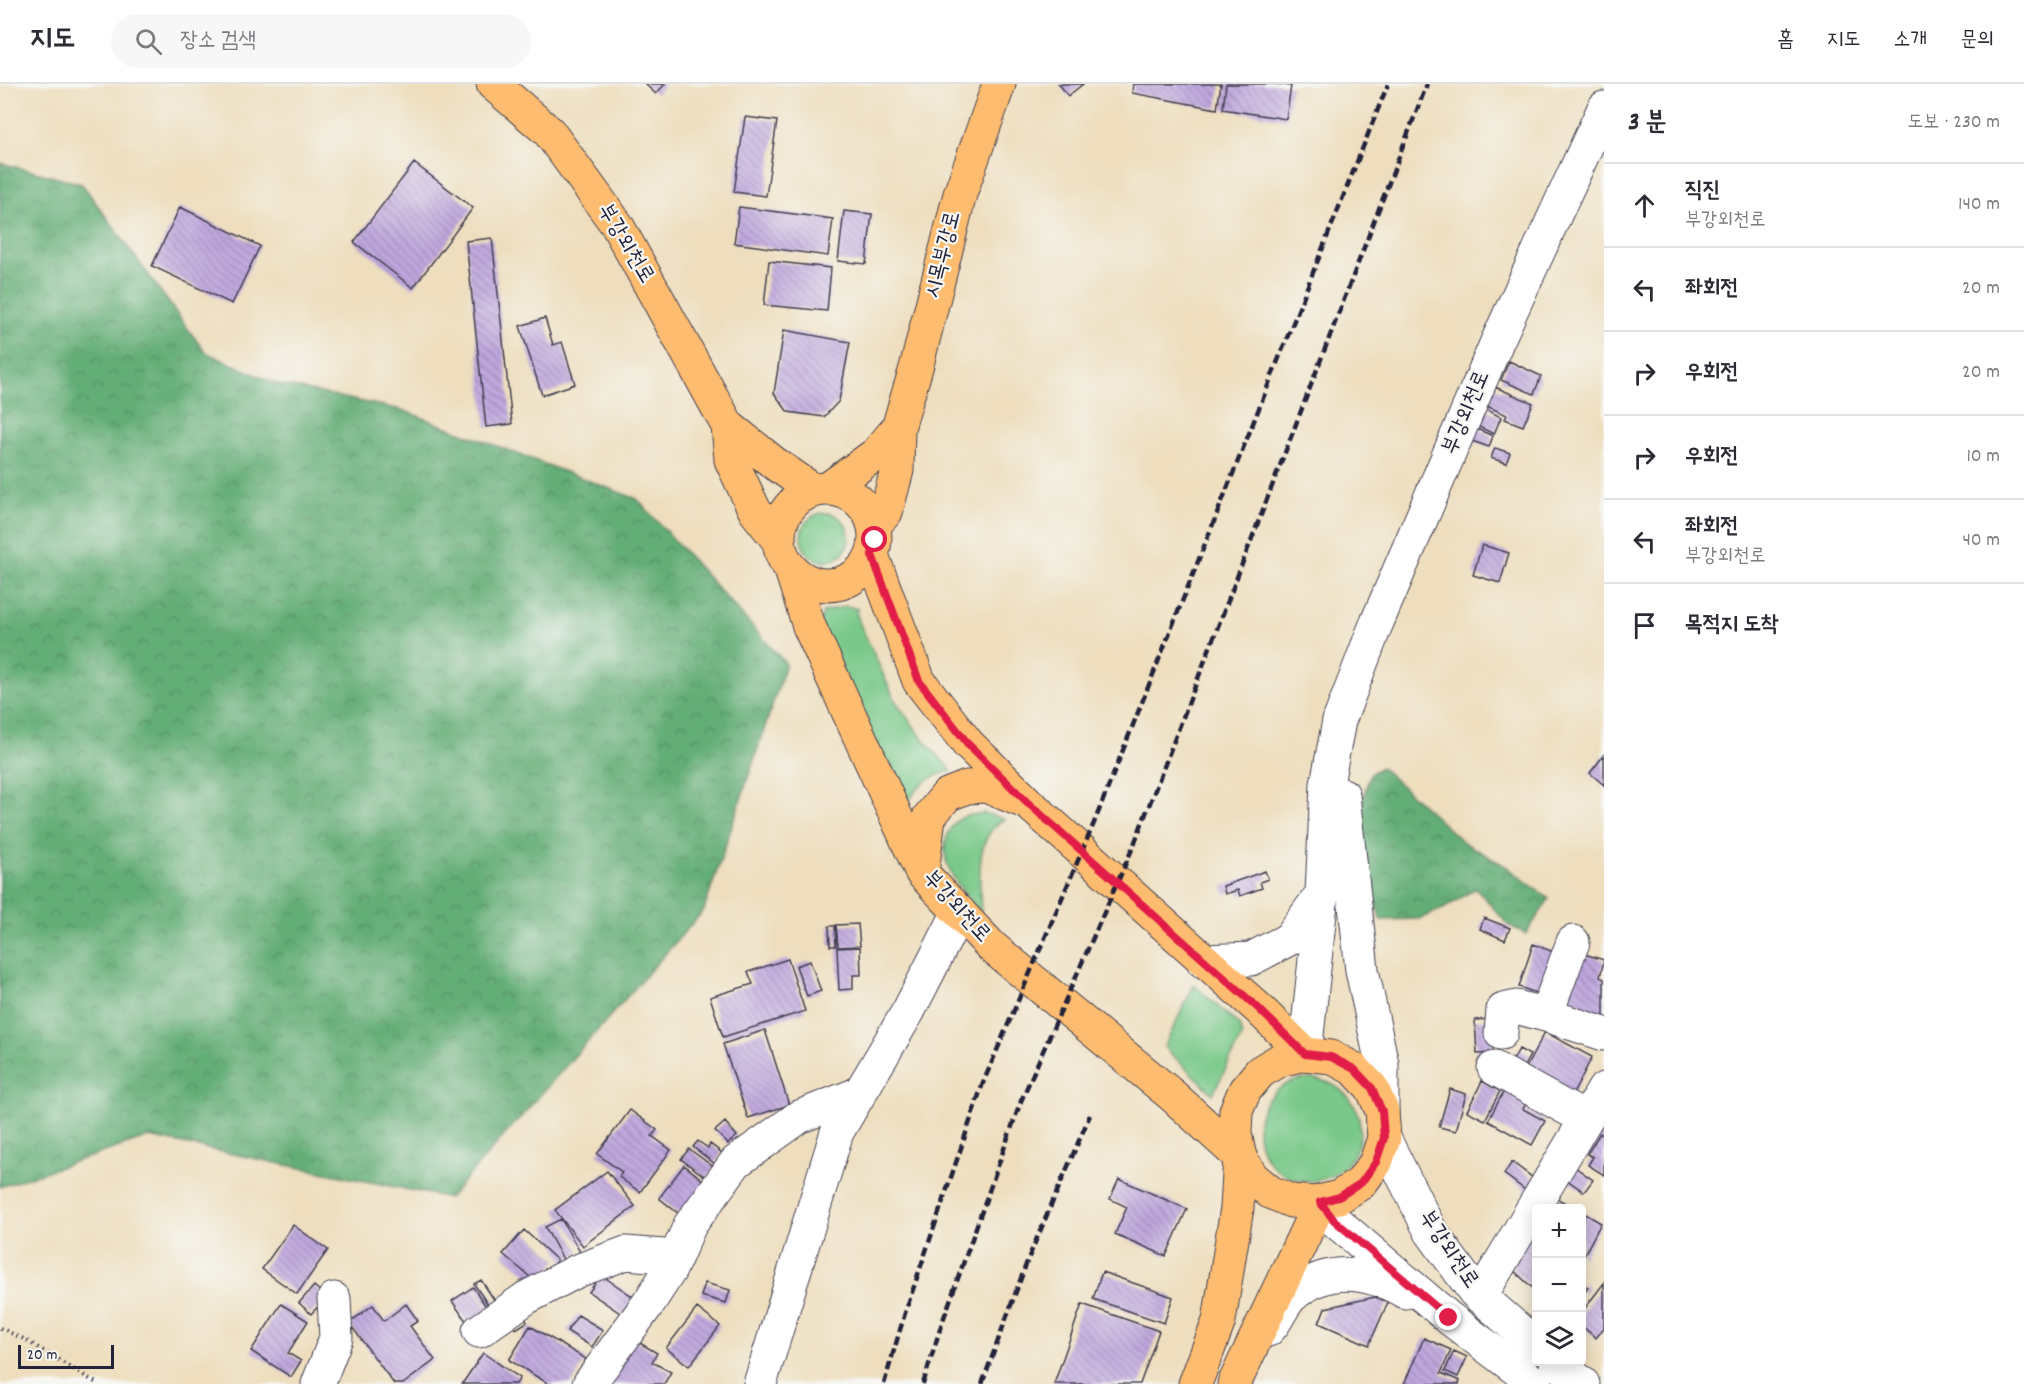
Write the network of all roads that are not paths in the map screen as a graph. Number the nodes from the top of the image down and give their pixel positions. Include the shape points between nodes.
1 (493, 84) edge
2 (999, 84) edge
3 (1604, 108) edge
4 (729, 426) junction
5 (898, 428) junction
6 (821, 489) junction
7 (778, 540) junction
8 (873, 540) junction
9 (792, 570) junction
10 (1340, 722) junction
11 (1028, 803) junction
12 (922, 873) junction
13 (1322, 894) junction
14 (959, 912) junction
15 (1573, 942) dead end
16 (1203, 961) junction
17 (1546, 1015) junction
18 (1501, 1033) dead end
19 (1604, 1034) edge
20 (1305, 1054) junction
21 (1494, 1068) dead end
22 (860, 1093) junction
23 (1596, 1111) edge
24 (1383, 1125) junction
25 (1240, 1157) junction
26 (1320, 1202) junction
27 (676, 1257) junction
28 (1480, 1297) junction
29 (334, 1299) dead end
30 (1449, 1318) junction
31 (479, 1331) dead end
32 (1254, 1340) junction
33 (1532, 1342) edge
34 (1561, 1366) edge
35 (318, 1384) edge
36 (589, 1384) edge
37 (760, 1384) edge
38 (1196, 1384) edge
39 (1234, 1384) edge
40 (1536, 1384) edge
41 (1583, 1384) edge

1 - 4 main road, 부강외천로 via 549,132 617,225
2 - 5 main road, 시목부강로 via 960,194
3 - 10 street, 부강외천로 via 1492,353 1375,627
4 - 6 main road, 부강외천로 via 774,463
4 - 7 main road, 부강외천로 via 731,460 755,511
5 - 6 main road via 876,454
5 - 8 main road via 897,471 886,512
6 - 7 main road via 800,496 787,508
6 - 8 main road via 844,491 858,499 868,510
7 - 9 main road via 782,556
8 - 9 main road via 863,569 837,584 804,580
8 - 11 main road via 919,681 968,744
9 - 12 main road, 부강외천로 via 809,626
10 - 13 street via 1327,784
10 - 24 street via 1350,873 1362,970 1382,1064
11 - 12 main road via 986,786 967,787 947,795 929,817
11 - 16 main road
12 - 14 main road, 부강외천로
13 - 16 street via 1289,939 1251,959
13 - 20 street
14 - 22 street via 909,1010
14 - 25 main road, 부강외천로 via 992,947 1173,1096
15 - 17 street
16 - 20 main road
17 - 18 street via 1516,1007 1503,1010
17 - 19 street
20 - 24 main road via 1331,1057 1354,1069 1372,1088
20 - 25 main road via 1280,1060 1260,1072 1245,1090 1236,1111
21 - 23 street
22 - 27 street via 799,1116 736,1162 690,1225
22 - 37 street via 837,1132
23 - 28 street
24 - 26 main road via 1376,1162 1361,1183 1339,1197
24 - 28 street, 부강외천로 via 1431,1232
25 - 26 main road via 1252,1176 1270,1192 1291,1201
25 - 38 main road via 1237,1208 1219,1321
26 - 30 street, 부강외천로 via 1334,1220
26 - 32 main road
27 - 31 street via 626,1253 577,1271 526,1298
27 - 36 street via 648,1304
28 - 33 street, 부강외천로
29 - 35 street via 336,1338
30 - 32 street via 1386,1281 1331,1274 1291,1296 1270,1328
30 - 40 street, 부강외천로
32 - 39 main road
34 - 41 street

